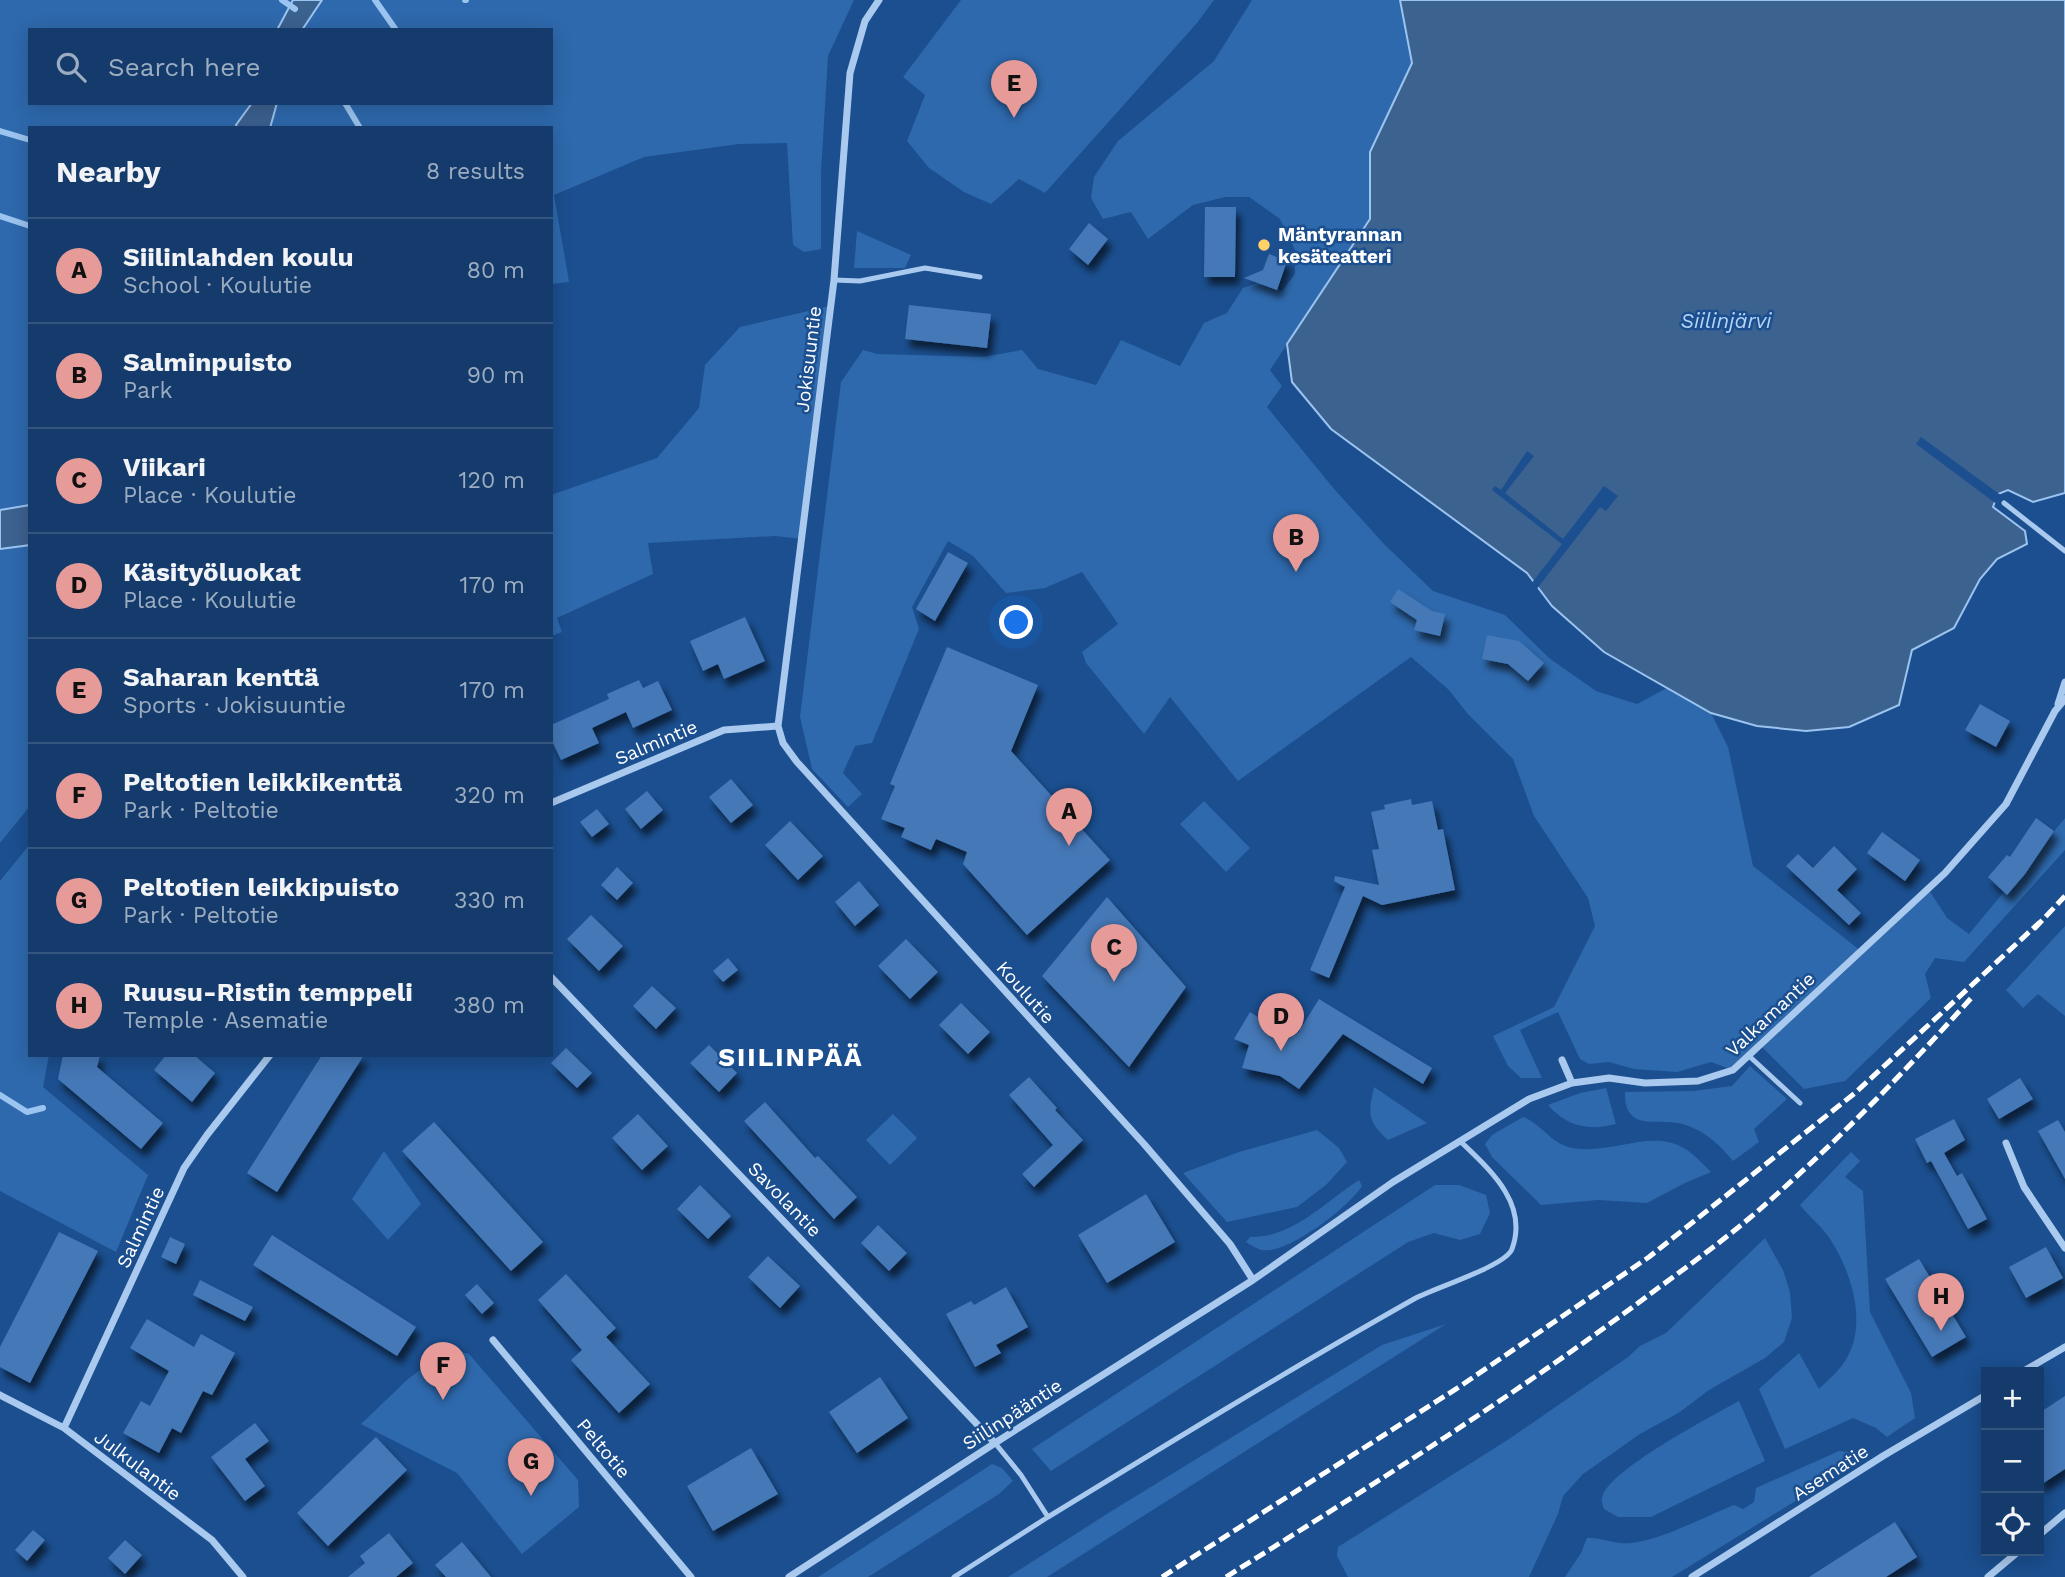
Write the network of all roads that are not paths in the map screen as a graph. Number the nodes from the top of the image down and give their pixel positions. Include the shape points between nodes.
1 (879, 0) edge
2 (981, 277) dead end
3 (834, 280) junction
4 (2004, 503) dead end
5 (2065, 551) edge
6 (2065, 682) edge
7 (2065, 699) edge
8 (2055, 711) junction
9 (778, 726) junction
10 (553, 802) edge
11 (553, 979) edge
12 (1748, 1055) junction
13 (268, 1057) edge
14 (1562, 1060) dead end
15 (1572, 1083) junction
16 (1800, 1103) dead end
17 (1460, 1141) junction
18 (2006, 1143) dead end
19 (2065, 1248) edge
20 (1253, 1280) junction
21 (493, 1340) dead end
22 (2065, 1347) edge
23 (2031, 1367) edge
24 (0, 1395) edge
25 (1981, 1398) edge
26 (64, 1428) junction
27 (995, 1443) junction
28 (2065, 1513) edge
29 (1048, 1517) junction
30 (2044, 1531) edge
31 (2013, 1556) edge
32 (243, 1577) edge
33 (691, 1577) edge
34 (789, 1577) edge
35 (954, 1577) edge
36 (1692, 1577) edge
37 (1988, 1577) edge

1 - 3 street, Jokisuuntie via 864,21 850,73
2 - 3 lane via 925,268 860,281
3 - 9 street, Jokisuuntie
4 - 5 lane
6 - 8 street
7 - 8 street, Valkamantie
8 - 12 street, Valkamantie via 2006,804 1945,873
9 - 10 street, Salmintie via 724,730
9 - 20 street, Koulutie via 783,743 797,762 1144,1144 1230,1244
11 - 27 street, Savolantie
12 - 15 street, Valkamantie via 1733,1070 1698,1082 1609,1079
12 - 16 lane
13 - 26 street, Salmintie via 184,1168
14 - 15 street
15 - 17 street, Valkamantie via 1530,1099
17 - 20 street, Valkamantie
17 - 29 lane via 1498,1178 1509,1197 1515,1217 1511,1252 1499,1262 1419,1297 1269,1382
18 - 19 street via 2025,1187
20 - 27 street, Siilinpääntie
21 - 33 street, Peltotie
22 - 23 street
24 - 26 street, Julkulantie
25 - 36 street, Asematie
26 - 32 street, Julkulantie via 212,1540
27 - 29 lane
27 - 34 street, Siilinpääntie
28 - 30 street
29 - 35 lane
31 - 37 street

